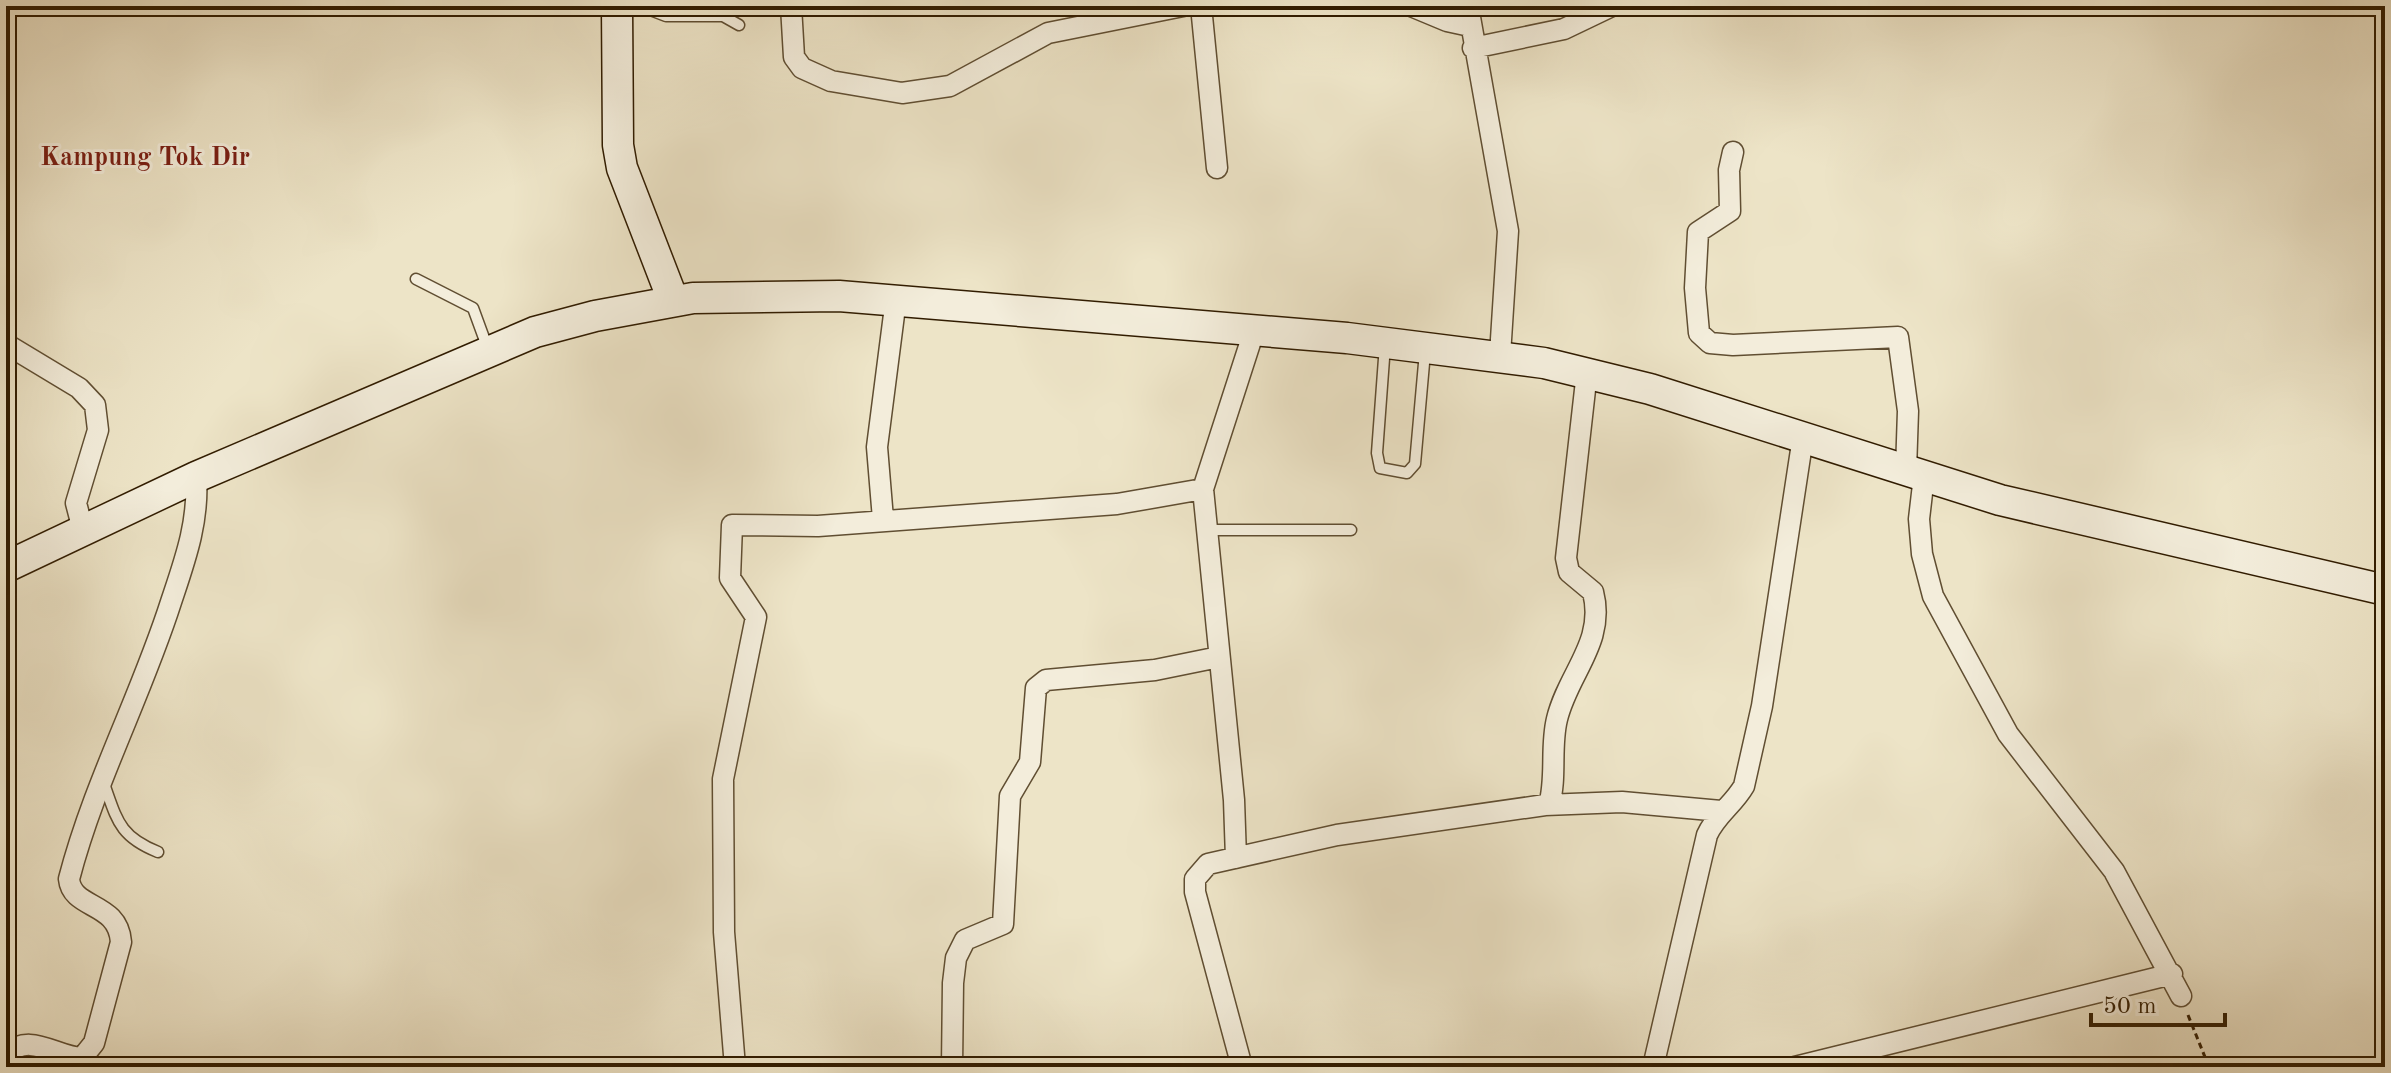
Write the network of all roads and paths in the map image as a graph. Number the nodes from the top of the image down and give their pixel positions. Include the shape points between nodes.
1 (617, 6) edge
2 (640, 6) edge
3 (791, 6) edge
4 (1183, 6) edge
5 (1201, 6) edge
6 (1411, 6) edge
7 (1612, 6) edge
8 (1469, 16) edge
9 (739, 25) dead end
10 (1473, 48) junction
11 (1733, 152) dead end
12 (1217, 168) dead end
13 (416, 279) dead end
14 (896, 299) junction
15 (673, 300) junction
16 (1254, 331) junction
17 (1385, 342) junction
18 (6, 344) edge
19 (1425, 346) junction
20 (488, 351) junction
21 (1500, 355) junction
22 (1587, 372) junction
23 (1803, 437) junction
24 (1915, 473) junction
25 (196, 477) junction
26 (1203, 489) junction
27 (883, 519) junction
28 (83, 530) junction
29 (1206, 530) junction
30 (1351, 530) dead end
31 (6, 567) edge
32 (2385, 590) edge
33 (1219, 657) junction
34 (102, 779) junction
35 (1549, 805) junction
36 (1721, 811) junction
37 (158, 852) dead end
38 (1236, 858) junction
39 (2172, 974) junction
40 (2181, 996) joint
41 (6, 1055) edge
42 (735, 1067) edge
43 (952, 1067) edge
44 (1242, 1067) edge
45 (1653, 1067) edge
46 (1795, 1067) edge
47 (2209, 1067) edge

1 - 15 street via 622,168
2 - 9 lane via 666,16 723,16
3 - 4 street via 794,57 802,68 831,81 902,93 950,86 1048,33
5 - 12 street
6 - 8 street via 1447,21
7 - 10 street via 1579,24
8 - 10 street
10 - 21 street via 1508,231
11 - 24 street via 1730,211 1698,232 1699,333 1710,343 1733,345 1898,337
13 - 20 lane via 473,308
14 - 15 street
14 - 16 street
14 - 27 street via 877,447
15 - 20 street via 565,323
16 - 17 street
16 - 26 street
17 - 19 street
17 - 19 lane via 1377,453 1386,472 1407,473 1415,464
18 - 28 street via 79,388 95,405 98,430 76,503
19 - 21 street
20 - 25 street
21 - 22 street
22 - 23 street
22 - 35 street via 1566,558 1569,572 1593,592 1596,631 1556,722
23 - 24 street
23 - 36 street via 1762,706 1744,786
24 - 32 street via 2098,524
24 - 39 street via 1922,554 1933,596 2008,734 2114,871
25 - 28 street
25 - 34 street via 197,520 181,572 148,673
26 - 27 street via 1117,504
26 - 29 street
27 - 42 street via 818,526 732,525 730,578 756,617 723,779 724,932
28 - 31 street
29 - 30 lane
29 - 33 street
33 - 38 street
33 - 43 street via 1155,670 1046,680 1036,688 1030,762 1010,796 1003,924 965,940 956,958
34 - 37 lane via 119,827 137,844
34 - 41 street via 69,879 76,896 105,911 120,931 94,1043 82,1058 25,1044
35 - 36 street via 1622,802
35 - 38 street via 1337,835
36 - 45 street via 1707,835
38 - 44 street via 1200,870 1195,892
39 - 40 street
39 - 46 street
40 - 47 path

